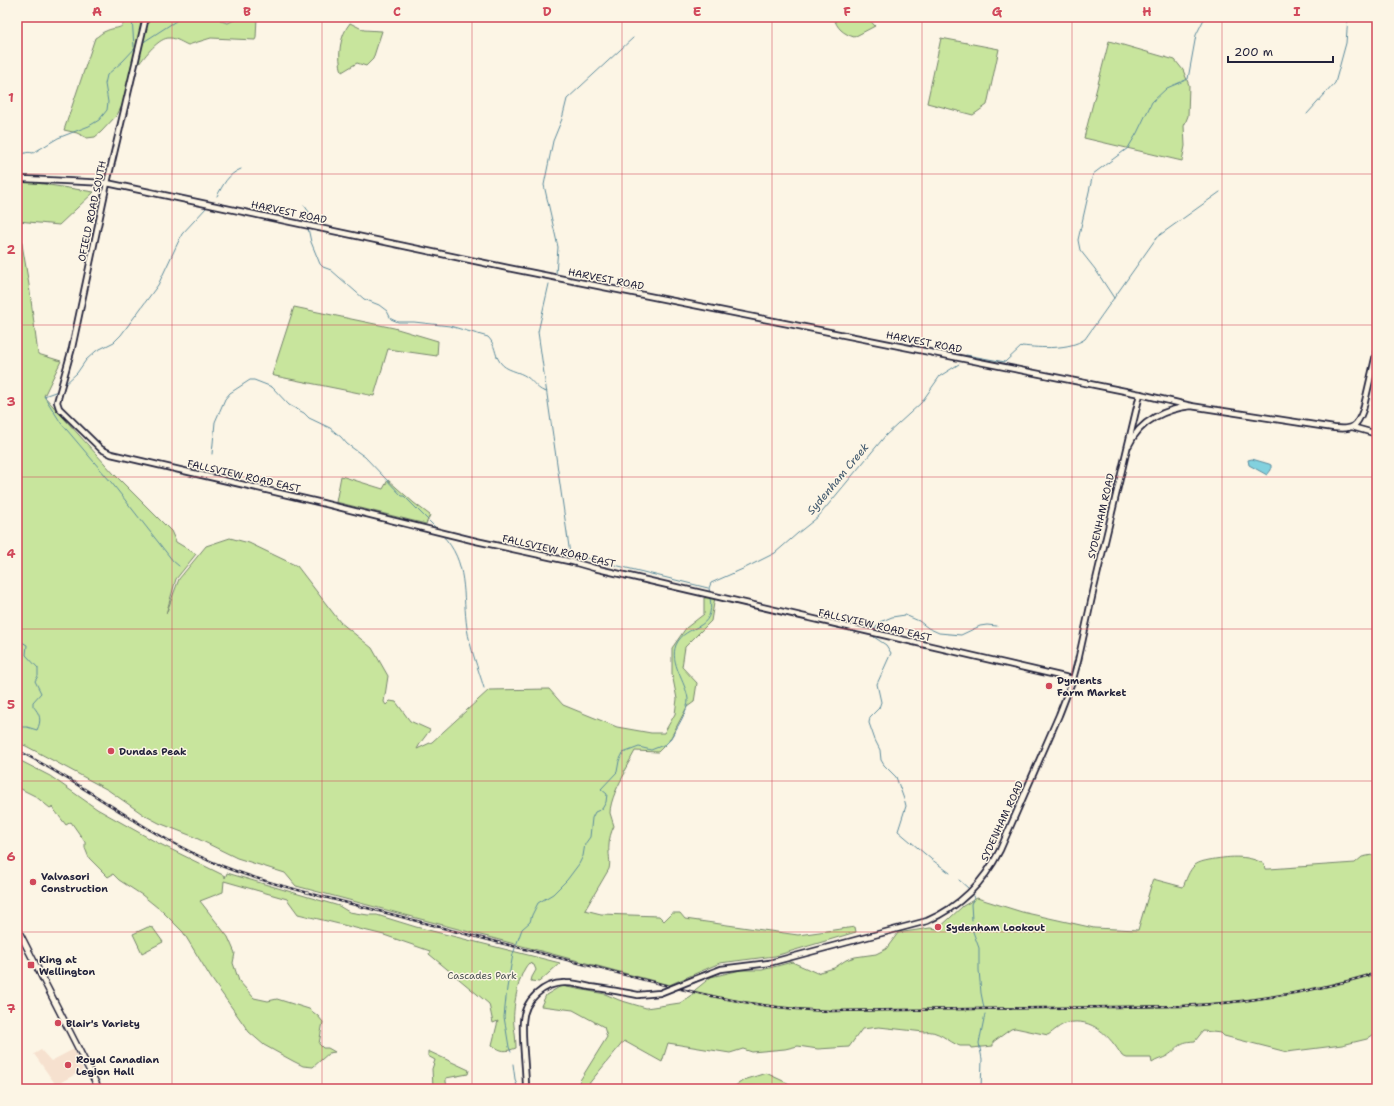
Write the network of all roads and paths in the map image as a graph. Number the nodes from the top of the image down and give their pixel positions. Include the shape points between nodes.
1 (146, 17) edge
2 (17, 178) edge
3 (107, 183) junction
4 (1377, 350) edge
5 (1140, 394) junction
6 (1191, 406) junction
7 (59, 408) joint
8 (1352, 428) junction
9 (1377, 434) edge
10 (1125, 453) junction
11 (1073, 679) junction
12 (17, 928) edge
13 (99, 1089) edge
14 (526, 1089) edge

1 - 3 street, OFIELD ROAD SOUTH
2 - 3 street, HARVEST ROAD
3 - 5 street, HARVEST ROAD via 508,268
3 - 7 street, OFIELD ROAD SOUTH via 72,348 57,402
4 - 8 street via 1360,419
5 - 6 street, HARVEST ROAD
5 - 10 street, SYDENHAM ROAD
6 - 8 street, SYDENHAM ROAD via 1334,428
6 - 10 street, SYDENHAM ROAD via 1179,407 1150,420 1136,433
7 - 11 street, FALLSVIEW ROAD EAST via 102,449 111,454
8 - 9 street, SYDENHAM ROAD
10 - 11 street, SYDENHAM ROAD
11 - 14 street, SYDENHAM ROAD, bridge via 993,864 968,894 940,915 927,921 769,963 721,969 650,995 561,983 543,989 526,1007 523,1021
12 - 13 main road

